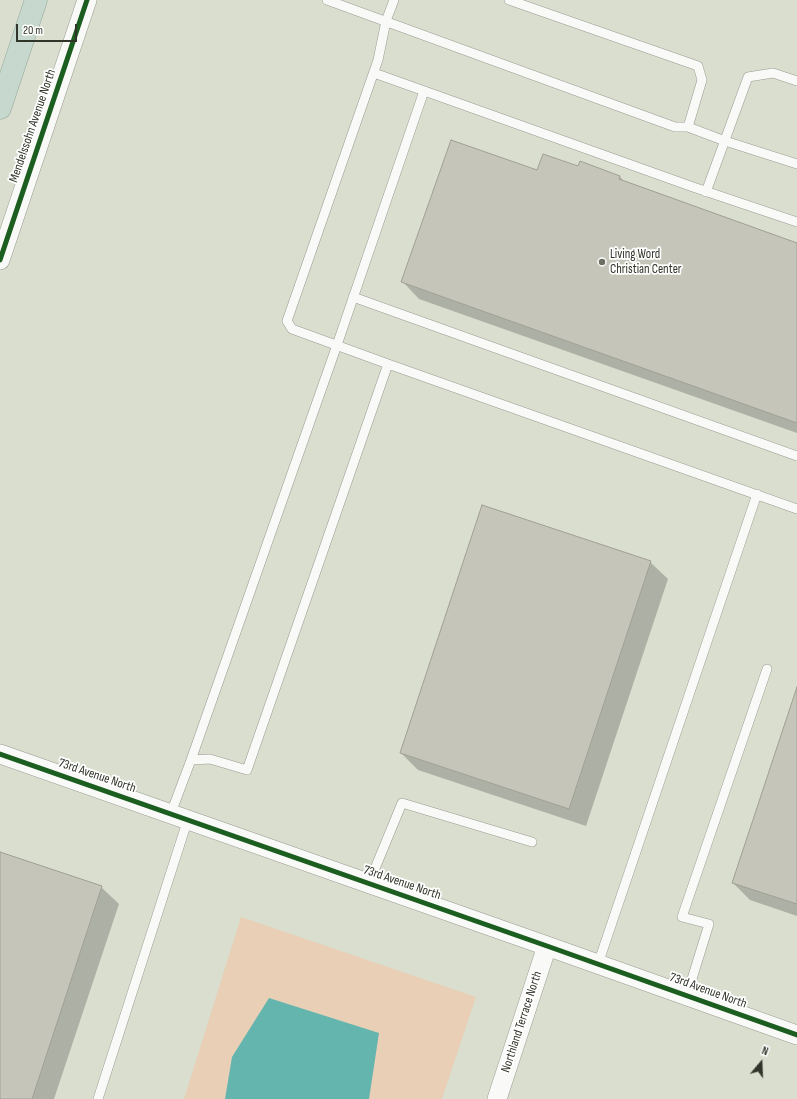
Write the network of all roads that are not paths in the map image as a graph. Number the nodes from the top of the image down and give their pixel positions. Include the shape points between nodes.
1 (36, 0) edge
2 (88, 0) edge
3 (327, 0) edge
4 (394, 0) edge
5 (509, 0) edge
6 (386, 21) junction
7 (374, 73) junction
8 (797, 81) edge
9 (424, 91) junction
10 (0, 108) edge
11 (688, 127) junction
12 (725, 141) junction
13 (797, 164) edge
14 (706, 192) junction
15 (797, 222) edge
16 (0, 260) edge
17 (353, 297) junction
18 (337, 345) junction
19 (388, 364) junction
20 (797, 456) edge
21 (757, 494) junction
22 (797, 509) edge
23 (767, 669) dead end
24 (0, 754) edge
25 (192, 760) junction
26 (179, 816) junction
27 (532, 842) dead end
28 (369, 883) junction
29 (547, 946) junction
30 (598, 964) junction
31 (687, 995) junction
32 (797, 1035) edge
33 (98, 1099) edge
34 (496, 1099) edge

1 - 10 highway
2 - 16 street, Mendelssohn Avenue North
3 - 6 lane
4 - 6 lane
5 - 11 lane via 698,66 702,80
6 - 7 lane
6 - 11 lane via 676,126
7 - 9 lane
7 - 18 lane via 287,321 292,329
8 - 12 lane via 773,73 748,77
9 - 14 lane
9 - 17 lane
11 - 12 lane
12 - 13 lane
12 - 14 lane
14 - 15 lane
17 - 18 lane
17 - 20 lane
18 - 19 lane
18 - 25 lane
19 - 21 lane
19 - 25 lane via 248,770 210,759
21 - 22 lane
21 - 30 lane
23 - 31 lane via 682,917 709,924
24 - 26 street, 73rd Avenue North
25 - 26 lane
26 - 28 street, 73rd Avenue North
26 - 33 lane
27 - 28 lane via 402,803
28 - 29 street, 73rd Avenue North
29 - 30 street, 73rd Avenue North
29 - 34 street, Northland Terrace North
30 - 31 street, 73rd Avenue North
31 - 32 street, 73rd Avenue North

